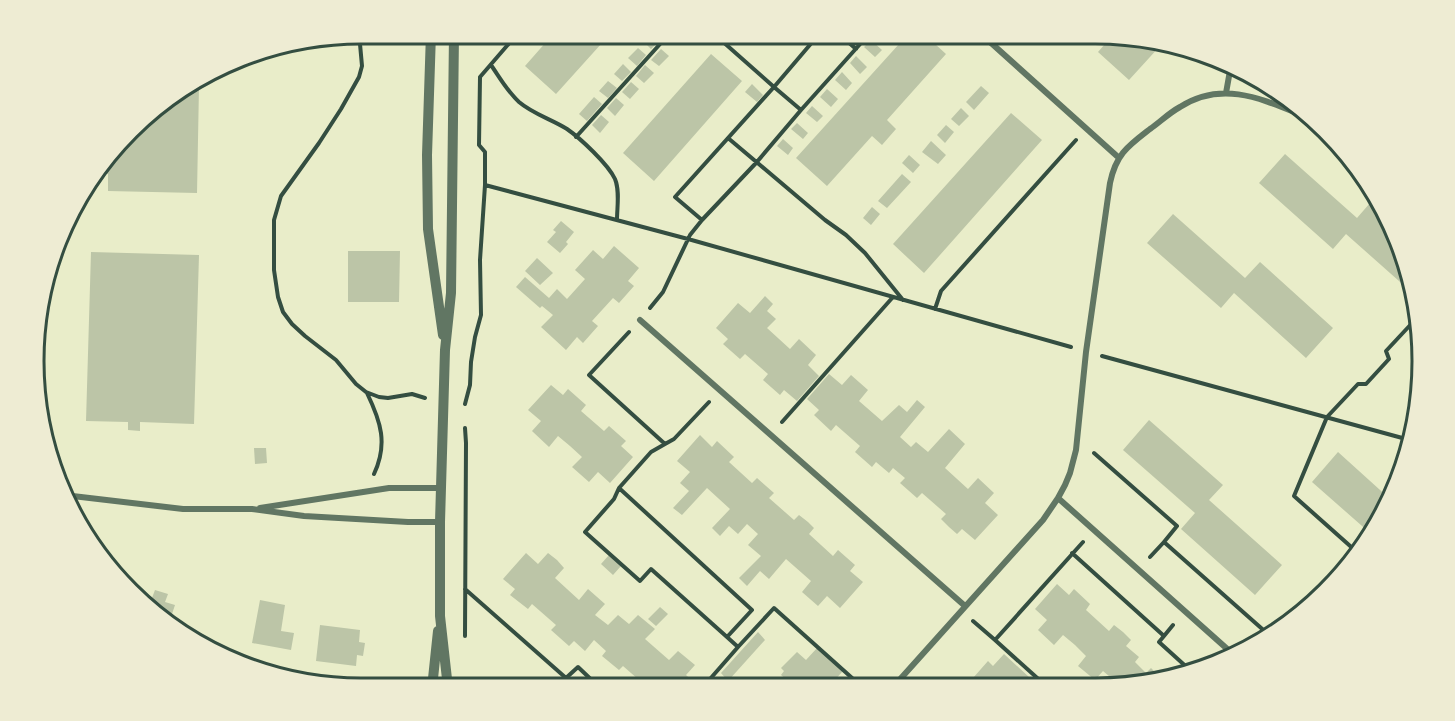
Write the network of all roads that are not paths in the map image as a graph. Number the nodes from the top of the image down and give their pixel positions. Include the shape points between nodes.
1 (431, 44) edge
2 (454, 44) edge
3 (992, 44) edge
4 (1230, 74) edge
5 (1226, 93) junction
6 (1288, 110) edge
7 (1118, 157) junction
8 (640, 320) road end
9 (445, 350) junction
10 (441, 489) junction
11 (74, 496) edge
12 (1058, 498) junction
13 (252, 509) junction
14 (441, 522) junction
15 (963, 608) junction
16 (440, 616) junction
17 (1227, 649) edge
18 (433, 678) edge
19 (447, 678) edge
20 (901, 678) edge

1 - 9 street via 429,229
2 - 9 street via 451,293
3 - 7 street
4 - 5 street
5 - 6 street via 1243,94
5 - 7 street via 1196,98 1180,106
7 - 12 street via 1110,183 1076,450
8 - 15 street
9 - 10 street
10 - 13 street via 389,488
10 - 14 street
11 - 13 street via 183,509
12 - 15 street via 1043,520
12 - 17 street
13 - 14 street via 304,516
14 - 16 street
15 - 20 street
16 - 18 street
16 - 19 street

